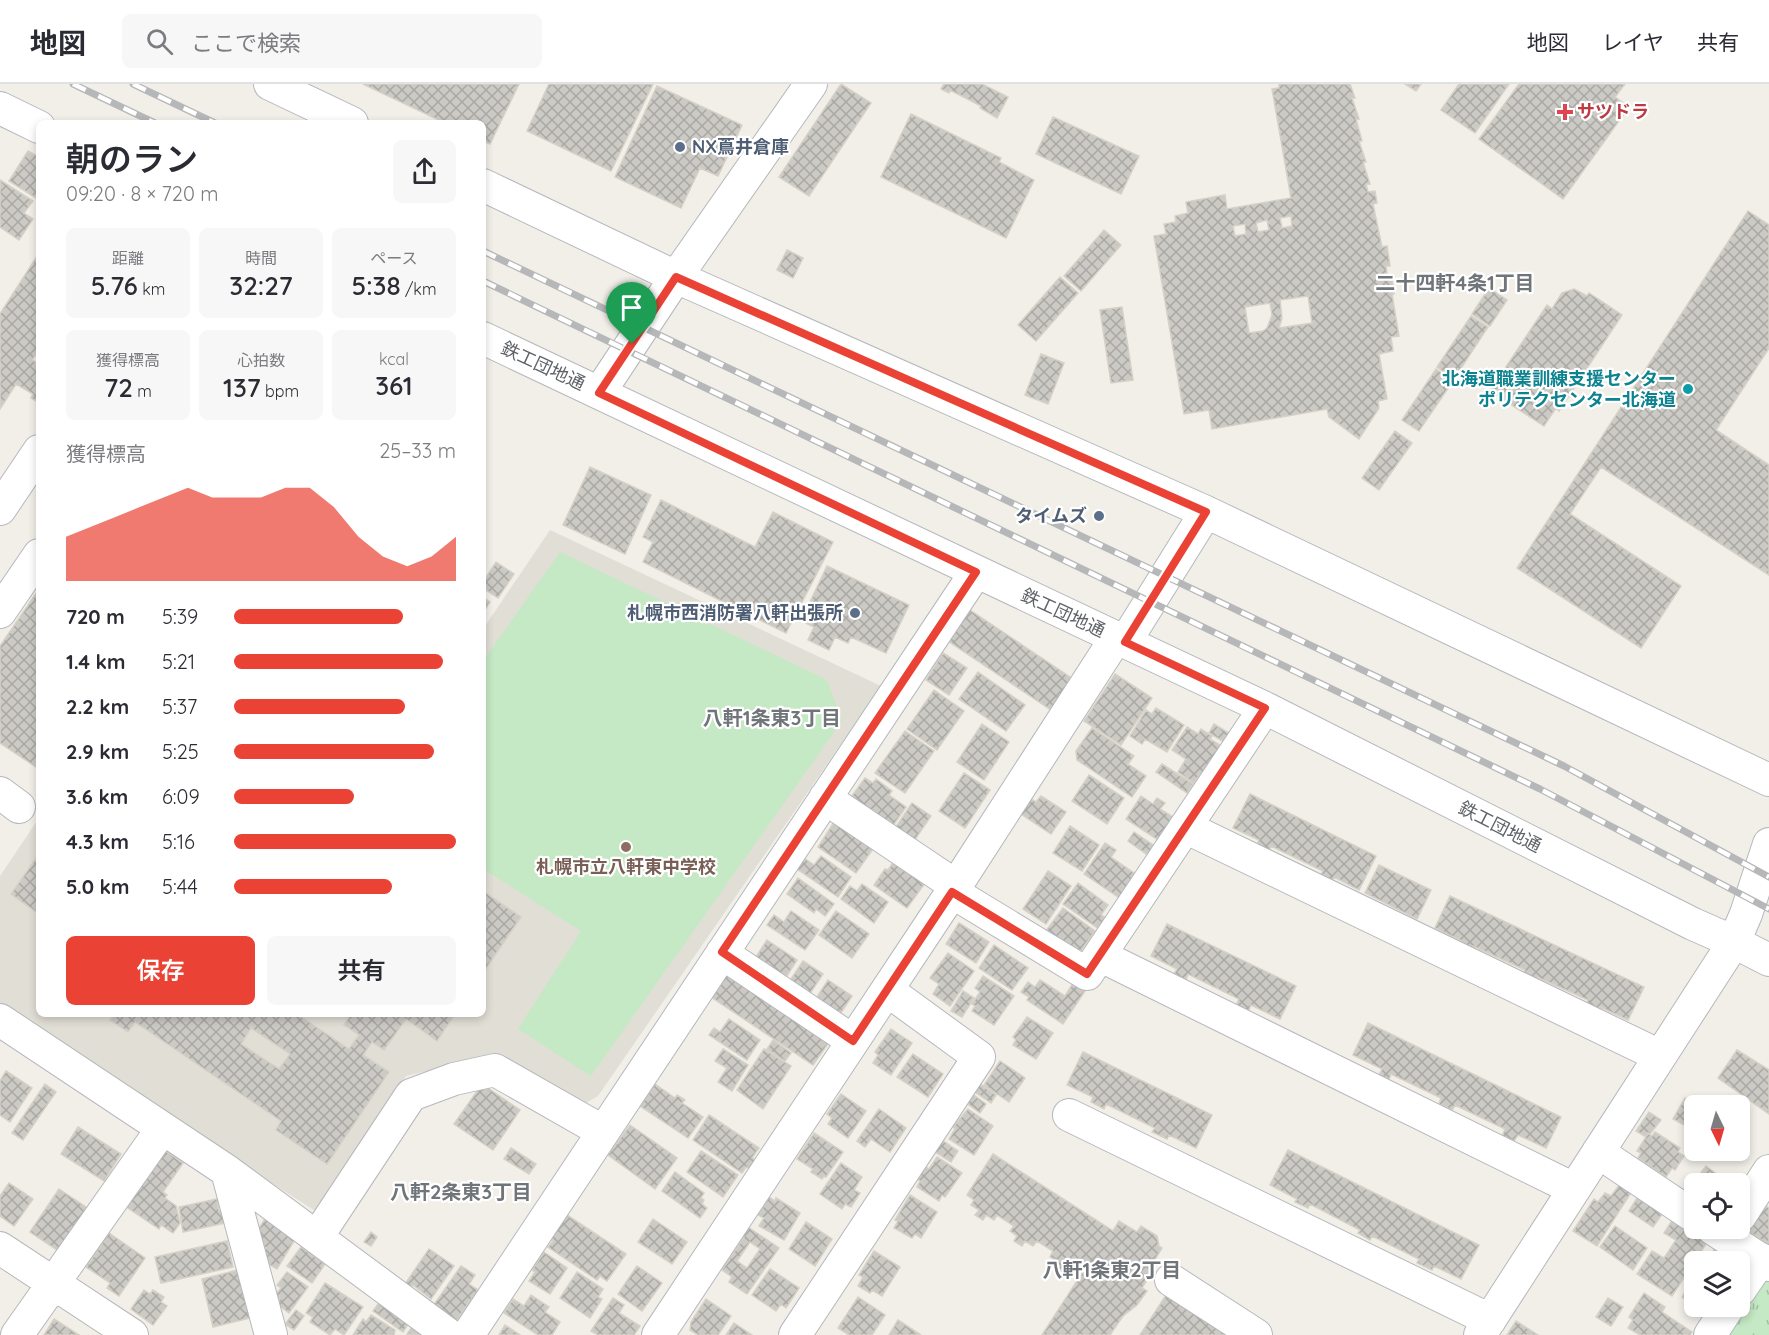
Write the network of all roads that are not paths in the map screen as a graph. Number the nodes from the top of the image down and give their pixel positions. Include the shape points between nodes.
1 (270, 84) edge
2 (811, 84) edge
3 (0, 108) edge
4 (346, 120) edge
5 (36, 126) edge
6 (486, 186) edge
7 (676, 277) junction
8 (486, 339) edge
9 (599, 393) junction
10 (36, 455) edge
11 (0, 509) edge
12 (1206, 512) junction
13 (36, 559) edge
14 (976, 572) junction
15 (0, 612) edge
16 (1121, 640) junction
17 (1265, 708) junction
18 (1769, 780) edge
19 (825, 798) junction
20 (1185, 827) junction
21 (1769, 844) edge
22 (954, 889) junction
23 (1734, 942) junction
24 (722, 952) junction
25 (1101, 956) junction
26 (1769, 960) edge
27 (887, 990) junction
28 (5, 1033) edge
29 (853, 1041) junction
30 (1660, 1056) junction
31 (1069, 1115) dead end
32 (162, 1129) junction
33 (602, 1131) junction
34 (1598, 1152) junction
35 (227, 1171) junction
36 (1769, 1171) edge
37 (1574, 1189) junction
38 (1750, 1197) edge
39 (1684, 1210) edge
40 (317, 1237) junction
41 (1739, 1239) edge
42 (0, 1248) edge
43 (1765, 1262) edge
44 (1750, 1279) edge
45 (1171, 1280) dead end
46 (54, 1283) junction
47 (1722, 1317) edge
48 (1485, 1327) edge
49 (798, 1334) edge
50 (17, 1335) edge
51 (132, 1335) edge
52 (271, 1335) edge
53 (449, 1335) edge
54 (468, 1335) edge
55 (658, 1335) edge
56 (1256, 1335) edge
57 (1710, 1335) edge

1 - 4 street
2 - 7 street
3 - 5 street
6 - 7 street
7 - 9 street
7 - 12 street
8 - 9 street, 鉄工団地通
9 - 14 street, 鉄工団地通
10 - 11 street
12 - 16 street
12 - 18 street
13 - 15 street
14 - 16 street, 鉄工団地通
14 - 19 street
16 - 17 street, 鉄工団地通
16 - 22 street
17 - 20 street
17 - 23 street, 鉄工団地通
19 - 22 street
19 - 24 street
20 - 25 street
20 - 30 street
21 - 23 street
22 - 25 street via 1087,974
22 - 27 street
23 - 26 street, 鉄工団地通
23 - 30 street
24 - 29 street
24 - 33 street
25 - 37 street
27 - 29 street
27 - 49 street via 979,1057
28 - 32 street
29 - 55 street
30 - 34 street
31 - 48 street
32 - 35 street
32 - 46 street
33 - 40 street via 495,1070 454,1079 411,1095
33 - 54 street
34 - 37 street
34 - 39 street
35 - 40 street
35 - 52 street
36 - 38 street
37 - 48 street
40 - 53 street
41 - 43 street
42 - 46 street
43 - 44 street
45 - 56 street
46 - 50 street
46 - 51 street
47 - 57 street

